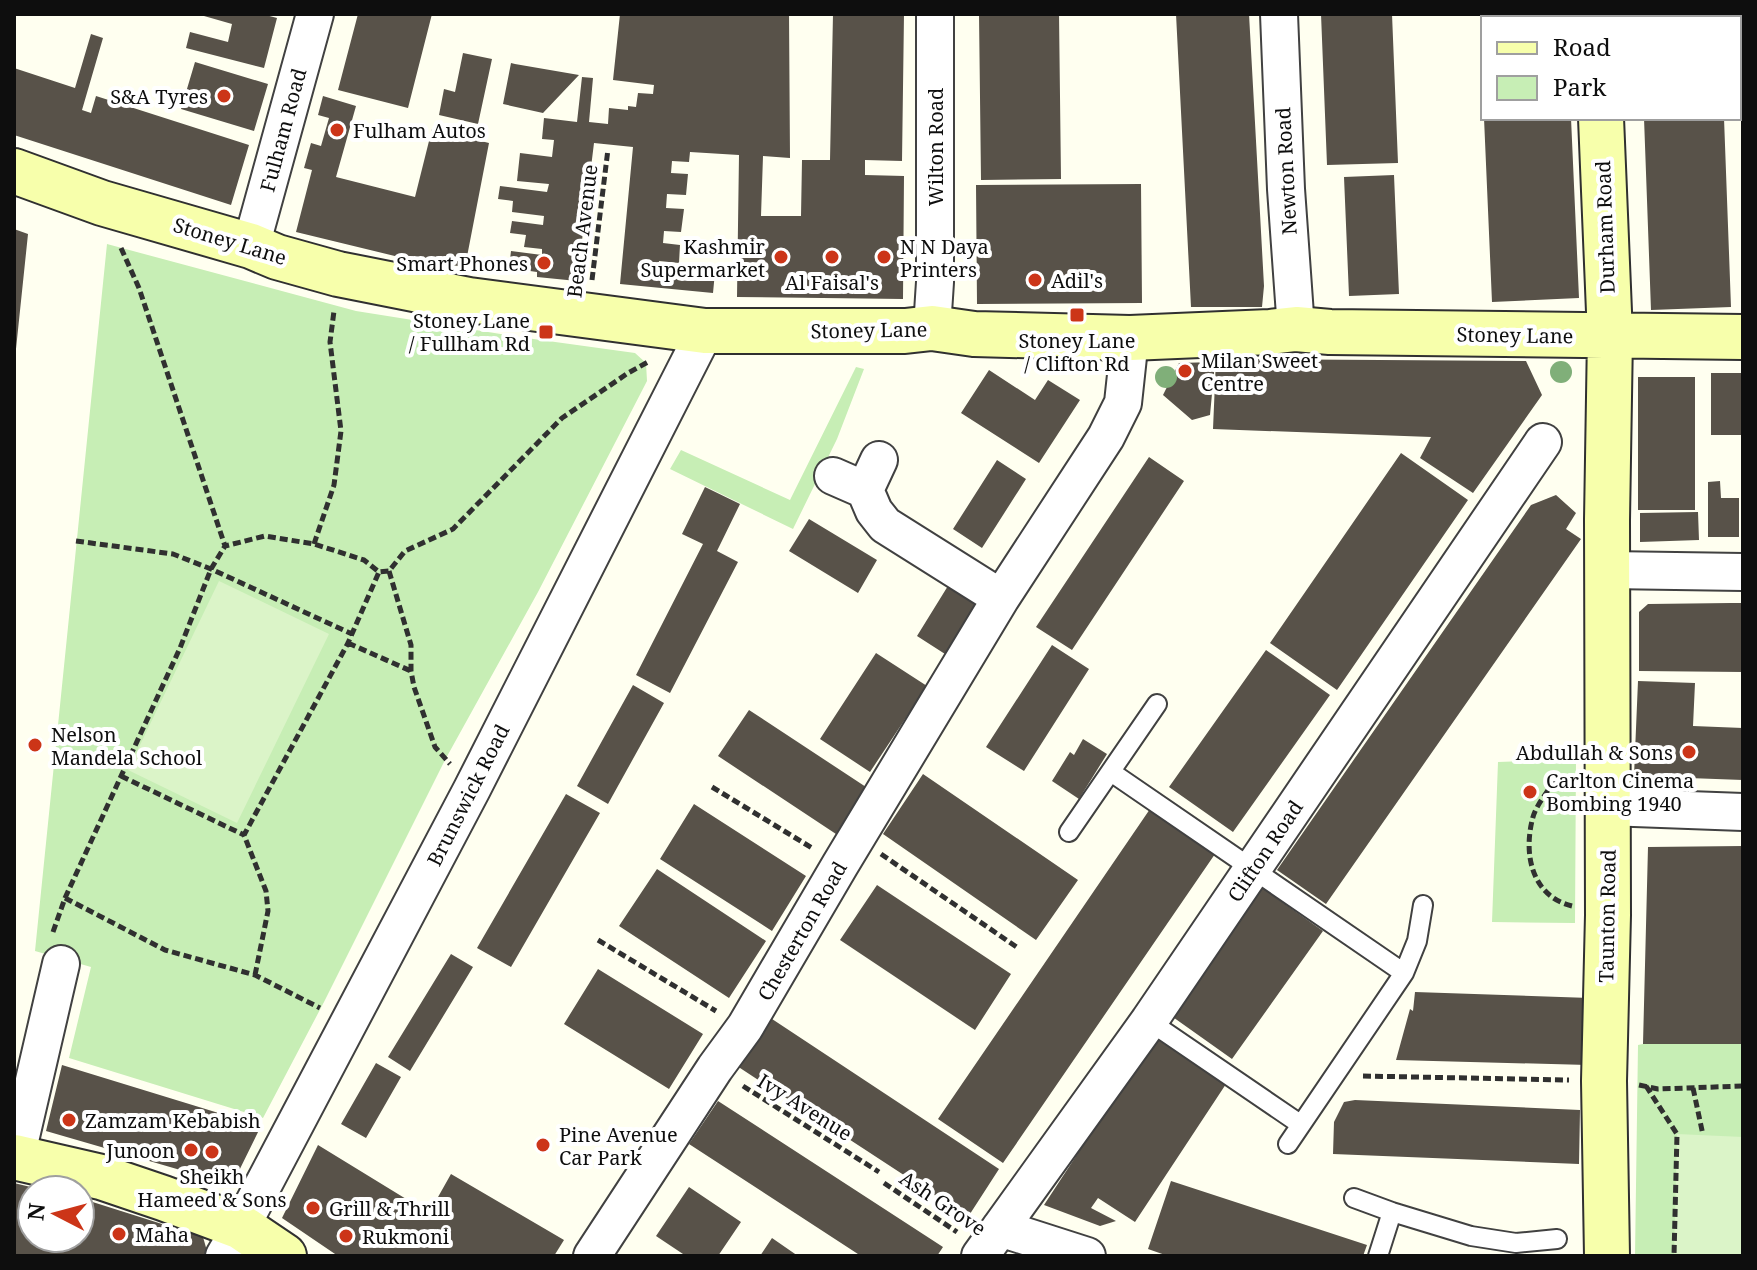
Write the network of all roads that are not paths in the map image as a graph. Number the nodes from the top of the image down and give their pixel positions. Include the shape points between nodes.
1 (315, 14) edge
2 (935, 14) edge
3 (1279, 14) edge
4 (1601, 120) edge
5 (14, 171) edge
6 (251, 246) junction
7 (932, 328) junction
8 (1296, 329) junction
9 (705, 331) junction
10 (1610, 336) junction
11 (1743, 337) edge
12 (1130, 338) junction
13 (1543, 442) dead end
14 (833, 476) dead end
15 (1608, 570) junction
16 (1743, 572) edge
17 (1001, 598) junction
18 (1157, 704) dead end
19 (1111, 772) junction
20 (1608, 790) junction
21 (1743, 812) edge
22 (1069, 832) dead end
23 (1254, 868) junction
24 (1423, 905) dead end
25 (61, 964) road end
26 (1404, 973) junction
27 (1149, 1021) junction
28 (1300, 1124) junction
29 (1288, 1144) dead end
30 (15, 1157) edge
31 (1354, 1198) dead end
32 (1392, 1212) junction
33 (1557, 1239) dead end
34 (233, 1242) edge
35 (988, 1245) edge
36 (284, 1256) edge
37 (592, 1256) edge
38 (1087, 1256) edge
39 (1378, 1256) edge
40 (1607, 1256) edge

1 - 6 street, Fulham Road
2 - 7 street, Wilton Road
3 - 8 street, Newton Road
4 - 10 street, Durham Road
5 - 6 street, Stoney Lane
6 - 9 street, Stoney Lane via 338,274 469,300
7 - 9 street, Stoney Lane
7 - 12 street, Stoney Lane
8 - 10 street, Stoney Lane
8 - 12 street, Stoney Lane
9 - 34 street, Brunswick Road
10 - 11 street, Stoney Lane
10 - 15 street, Taunton Road
12 - 17 street, Chesterton Road via 1123,403
13 - 23 street, Clifton Road
14 - 17 street via 872,475 874,511 885,525
15 - 16 street
15 - 20 street, Taunton Road
17 - 37 street, Chesterton Road via 745,1027
18 - 19 lane
19 - 22 lane
19 - 23 lane
20 - 21 street
20 - 40 street, Taunton Road via 1608,915 1625,1083
23 - 26 lane
23 - 27 street, Clifton Road
24 - 26 lane
25 - 30 street
26 - 28 lane
27 - 28 lane
27 - 35 street, Clifton Road
28 - 29 lane
30 - 34 street via 101,1177
31 - 32 lane
32 - 33 lane via 1471,1236 1516,1243
32 - 39 lane
34 - 36 street
35 - 38 street

